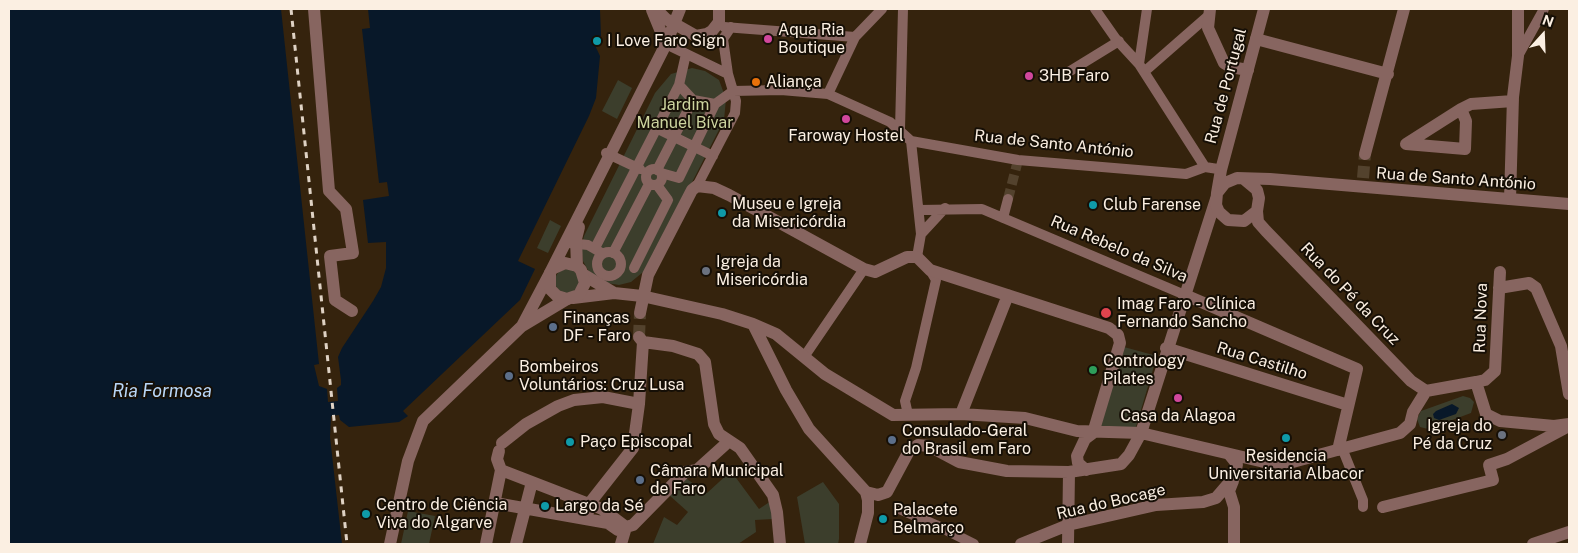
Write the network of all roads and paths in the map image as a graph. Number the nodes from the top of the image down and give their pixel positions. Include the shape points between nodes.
1 (314, 9) edge
2 (652, 9) edge
3 (656, 9) edge
4 (680, 9) edge
5 (719, 9) edge
6 (882, 9) edge
7 (903, 9) edge
8 (1095, 9) edge
9 (1147, 9) edge
10 (1264, 9) edge
11 (1404, 9) edge
12 (1518, 9) edge
13 (1544, 9) edge
14 (1209, 13) edge
15 (716, 26) junction
16 (731, 27) junction
17 (680, 28) junction
18 (855, 38) junction
19 (1256, 39) junction
20 (1119, 42) junction
21 (669, 46) junction
22 (686, 54) junction
23 (1518, 56) junction
24 (1141, 68) junction
25 (1248, 70) junction
26 (728, 74) junction
27 (1388, 74) junction
28 (1062, 76) dead end
29 (679, 85) junction
30 (733, 91) junction
31 (828, 94) junction
32 (693, 100) junction
33 (1513, 101) junction
34 (714, 104) junction
35 (1460, 109) junction
36 (656, 128) junction
37 (900, 129) junction
38 (674, 137) junction
39 (911, 141) junction
40 (694, 147) junction
41 (608, 154) junction
42 (1366, 154) tunnel mouth
43 (713, 156) junction
44 (635, 166) junction
45 (1205, 167) junction
46 (1219, 171) junction
47 (655, 172) junction
48 (1245, 180) junction
49 (1293, 182) junction
50 (653, 184) junction
51 (698, 186) junction
52 (1216, 196) junction
53 (1569, 197) edge
54 (1259, 198) junction
55 (1008, 199) tunnel mouth
56 (1510, 200) junction
57 (1556, 202) junction
58 (1569, 204) edge
59 (945, 208) junction
60 (919, 210) junction
61 (1257, 212) junction
62 (1003, 218) junction
63 (921, 234) junction
64 (571, 243) junction
65 (598, 251) junction
66 (614, 253) junction
67 (917, 257) junction
68 (621, 265) junction
69 (634, 268) junction
70 (864, 269) junction
71 (552, 270) junction
72 (580, 270) junction
73 (930, 270) junction
74 (1500, 272) dead end
75 (648, 275) junction
76 (1499, 288) junction
77 (614, 293) junction
78 (1185, 295) junction
79 (642, 296) junction
80 (1008, 296) junction
81 (570, 299) junction
82 (352, 310) dead end
83 (640, 313) tunnel mouth
84 (753, 324) junction
85 (522, 326) junction
86 (776, 334) junction
87 (760, 338) junction
88 (1166, 348) junction
89 (804, 357) junction
90 (1476, 382) junction
91 (1426, 391) junction
92 (1569, 394) edge
93 (639, 404) junction
94 (1348, 405) junction
95 (907, 410) dead end
96 (961, 414) junction
97 (1569, 425) edge
98 (1093, 433) junction
99 (1122, 433) junction
100 (1141, 434) junction
101 (728, 442) junction
102 (1133, 446) junction
103 (1340, 449) junction
104 (1229, 454) junction
105 (501, 470) junction
106 (1086, 470) junction
107 (1069, 472) junction
108 (1235, 476) junction
109 (532, 482) junction
110 (866, 492) junction
111 (494, 503) junction
112 (589, 504) junction
113 (1363, 507) dead end
114 (1383, 507) dead end
115 (899, 509) dead end
116 (524, 510) junction
117 (587, 519) junction
118 (1068, 526) junction
119 (1569, 532) edge
120 (624, 535) edge
121 (390, 544) edge
122 (486, 544) edge
123 (516, 544) edge
124 (780, 544) edge
125 (860, 544) edge
126 (974, 544) edge
127 (1020, 544) edge
128 (1068, 544) edge
129 (1234, 544) edge
130 (1533, 544) edge

1 - 82 street via 329,191 346,209 353,253 330,256 335,300
2 - 21 street
3 - 17 street
4 - 17 street
5 - 15 street
6 - 18 street
7 - 37 street
8 - 20 street
9 - 24 street
10 - 19 street, Rua de Portugal
11 - 27 street
12 - 23 street
13 - 23 street
14 - 24 street
14 - 25 street via 1208,28 1224,62 1231,67
15 - 16 street
15 - 17 street via 702,36
16 - 18 street
16 - 26 street via 723,39
17 - 21 street
18 - 31 street
19 - 25 street, Rua de Portugal
19 - 27 street
20 - 24 street
20 - 28 street
21 - 22 street
21 - 41 street
22 - 26 street
22 - 29 street
23 - 33 street
24 - 45 street
25 - 46 street, Rua de Portugal
26 - 30 street
27 - 42 street
29 - 32 street
29 - 36 street
30 - 31 street via 781,90
30 - 34 street
30 - 43 street via 735,113
31 - 37 street via 867,110
32 - 34 street
32 - 38 street
33 - 35 street via 1471,104
33 - 56 street
34 - 40 street
35 - 35 street via 1445,119 1406,144 1465,149 1466,121
36 - 38 street
36 - 44 street
37 - 39 street
38 - 40 street
38 - 47 street
39 - 45 street, Rua de Santo António via 1018,162 1186,174
39 - 60 street
40 - 43 street
40 - 47 street via 678,178
41 - 44 street
41 - 64 street
43 - 51 street
44 - 47 street
44 - 65 street
45 - 46 street
46 - 52 street, Rua de Portugal
47 - 50 street via 662,179
47 - 50 street via 646,177
48 - 49 street, Rua de Santo António
48 - 52 street via 1238,178 1225,182
48 - 54 street via 1257,190
49 - 54 street via 1272,188
49 - 56 street, Rua de Santo António via 1362,183
50 - 66 street
50 - 69 street via 668,200
51 - 70 street via 714,188 729,195
51 - 75 street via 692,190
52 - 61 street via 1219,212 1228,220 1244,221
52 - 78 street, Rua de Portugal
53 - 57 street
54 - 61 street
55 - 62 street
56 - 57 street, Rua de Santo António
57 - 58 street, Rua de Santo António
59 - 60 street, Rua Rebelo da Silva
59 - 62 street, Rua Rebelo da Silva via 982,209
59 - 63 street
60 - 63 street
61 - 91 street, Rua do Pé da Cruz via 1258,222 1266,231 1411,381
62 - 78 street, Rua Rebelo da Silva
63 - 67 street
64 - 65 street via 588,244
64 - 71 street
64 - 72 street
65 - 66 street
65 - 68 street via 598,265 604,274 615,274
66 - 68 street via 620,258
67 - 70 street via 907,257 885,270
67 - 73 street
68 - 69 street
69 - 75 street
70 - 89 street
71 - 72 street via 565,263
71 - 81 street via 548,283 553,293
71 - 85 street
72 - 77 street
72 - 81 street via 583,289
73 - 80 street
73 - 95 street via 936,280 905,401
74 - 76 street, Rua Nova
75 - 79 street
76 - 90 street, Rua Nova via 1495,372
76 - 92 street via 1529,283 1536,288 1561,346
77 - 79 street
77 - 81 street
78 - 88 street, Rua de Portugal
78 - 94 street, Rua Rebelo da Silva via 1357,369
79 - 83 street
79 - 84 street
80 - 96 street
80 - 98 street via 1109,328 1118,335 1120,343
81 - 85 street
84 - 86 street
84 - 87 street
85 - 121 street via 423,421 408,461
86 - 87 street via 764,330
86 - 89 street
87 - 110 street via 809,428
88 - 94 street, Rua Castilho
88 - 100 street, Rua de Portugal
89 - 96 street via 825,374 893,415
90 - 91 street
90 - 97 street via 1486,414 1500,421
91 - 103 street via 1413,412 1410,424 1400,432
93 - 101 street via 641,340 698,354 704,362 714,424 718,434
93 - 105 street via 603,397 574,400 558,406 526,424 501,447 497,459
93 - 112 street via 633,448
94 - 103 street
96 - 98 street via 1025,418
97 - 114 street via 1489,465 1493,480
98 - 99 street
98 - 106 street via 1085,439 1078,456 1078,464
99 - 100 street
99 - 102 street via 1130,438
100 - 102 street, Rua de Portugal
100 - 104 street
101 - 120 street via 697,470 685,472
101 - 124 street via 740,448 773,495
102 - 106 street via 1121,464
103 - 104 street via 1289,462 1264,462
103 - 113 street via 1363,500
104 - 108 street via 1237,464
105 - 109 street
105 - 111 street
106 - 107 street
107 - 110 street via 1007,471 959,462 930,446 918,445 908,451 887,492 878,495
107 - 118 street
108 - 118 street, Rua do Bocage via 1216,498 1203,502 1156,505
108 - 129 street via 1229,491 1234,507
109 - 112 street
109 - 116 street
110 - 125 street via 868,513
111 - 116 street
111 - 122 street
112 - 117 street
112 - 120 street via 602,509
115 - 126 street
116 - 117 street
116 - 123 street
117 - 120 street via 608,523
118 - 127 street, Rua do Bocage
118 - 128 street
119 - 130 street

